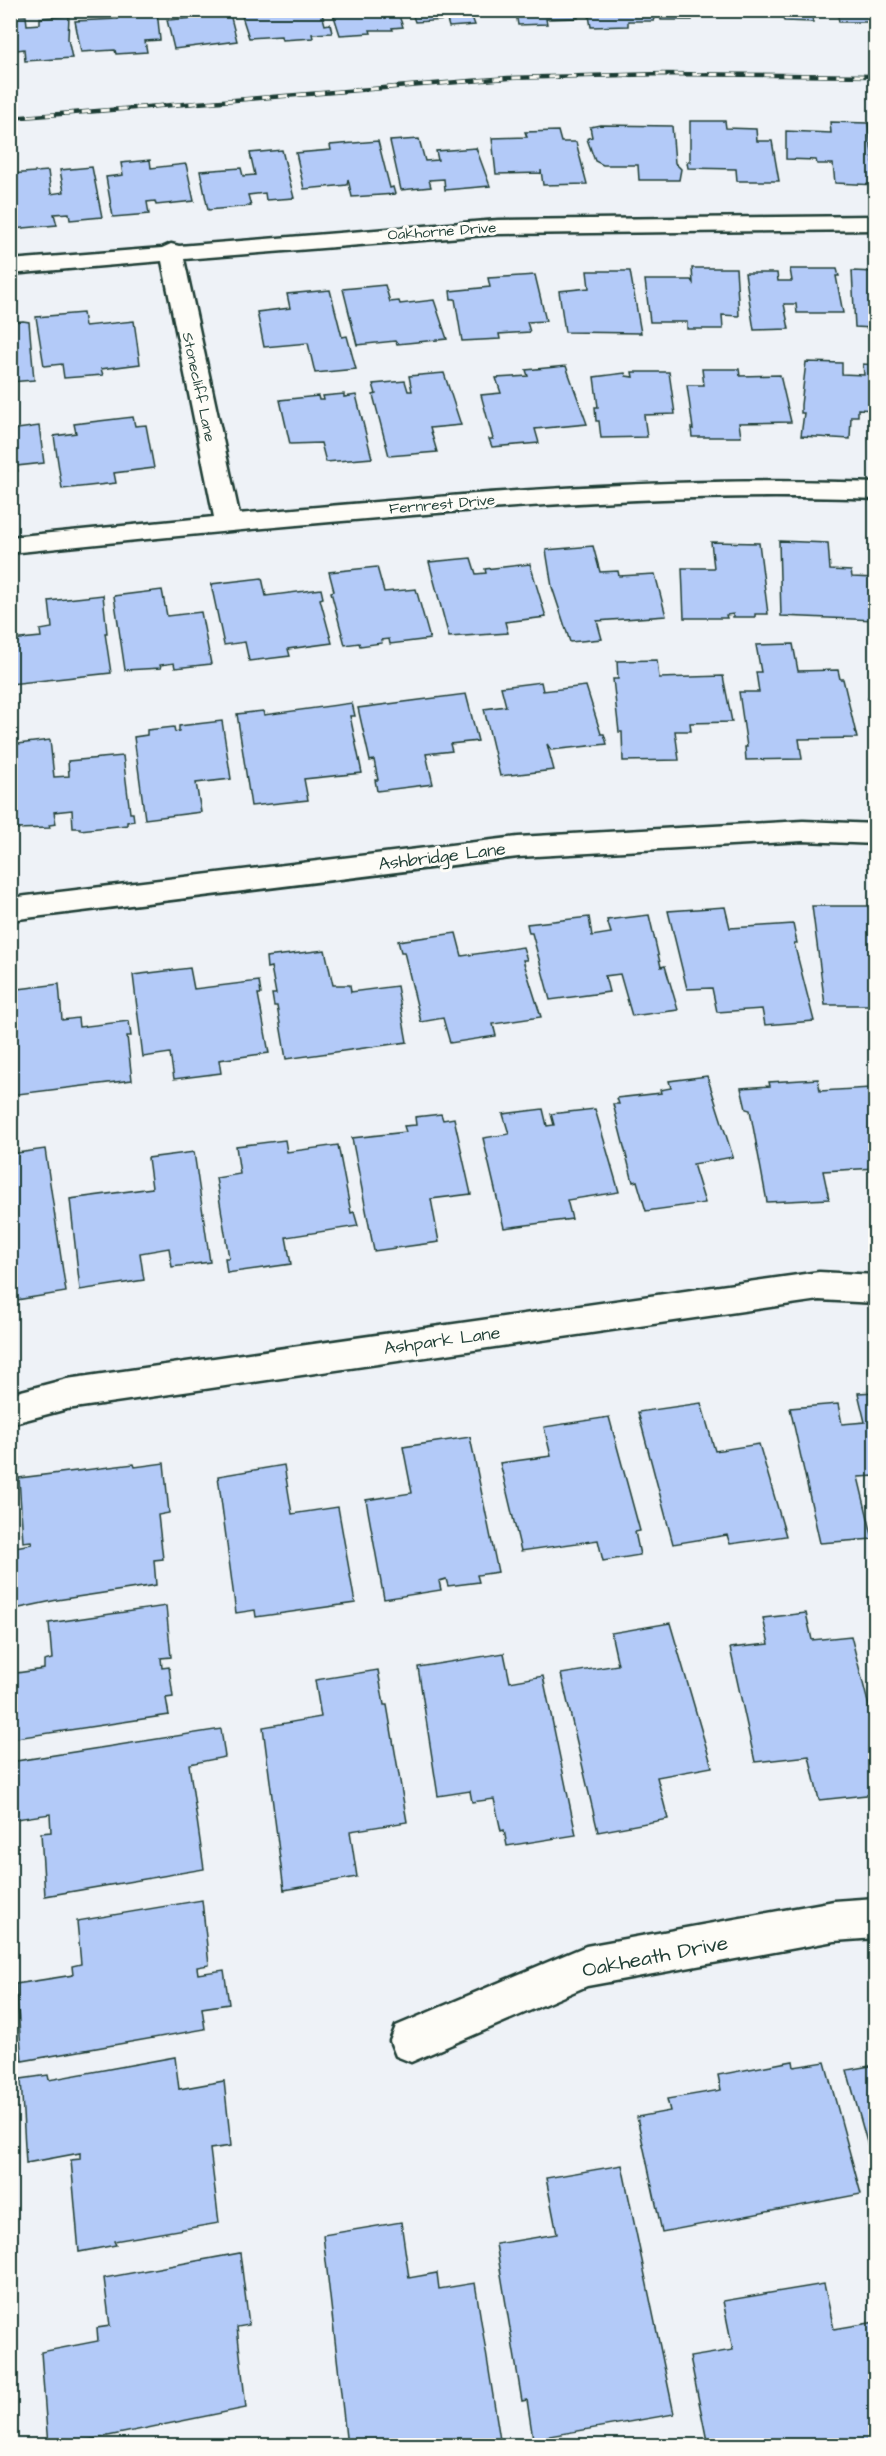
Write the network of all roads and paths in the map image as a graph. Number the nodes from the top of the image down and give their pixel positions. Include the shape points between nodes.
1 (876, 223) edge
2 (171, 252) junction
3 (10, 267) edge
4 (876, 490) edge
5 (228, 522) junction
6 (10, 545) edge
7 (876, 834) edge
8 (10, 909) edge
9 (876, 1289) edge
10 (10, 1409) edge
11 (876, 1918) edge
12 (411, 2041) dead end

1 - 2 street, Oakhorne Drive via 498,227
2 - 3 street, Oakhorne Drive
2 - 5 street, Stonecliff Lane
4 - 5 street, Fernrest Drive via 553,495
5 - 6 street, Fernrest Drive
7 - 8 street, Ashbridge Lane via 802,831 518,847
9 - 10 street, Ashpark Lane via 819,1286 67,1394
11 - 12 street, Oakheath Drive via 586,1966

